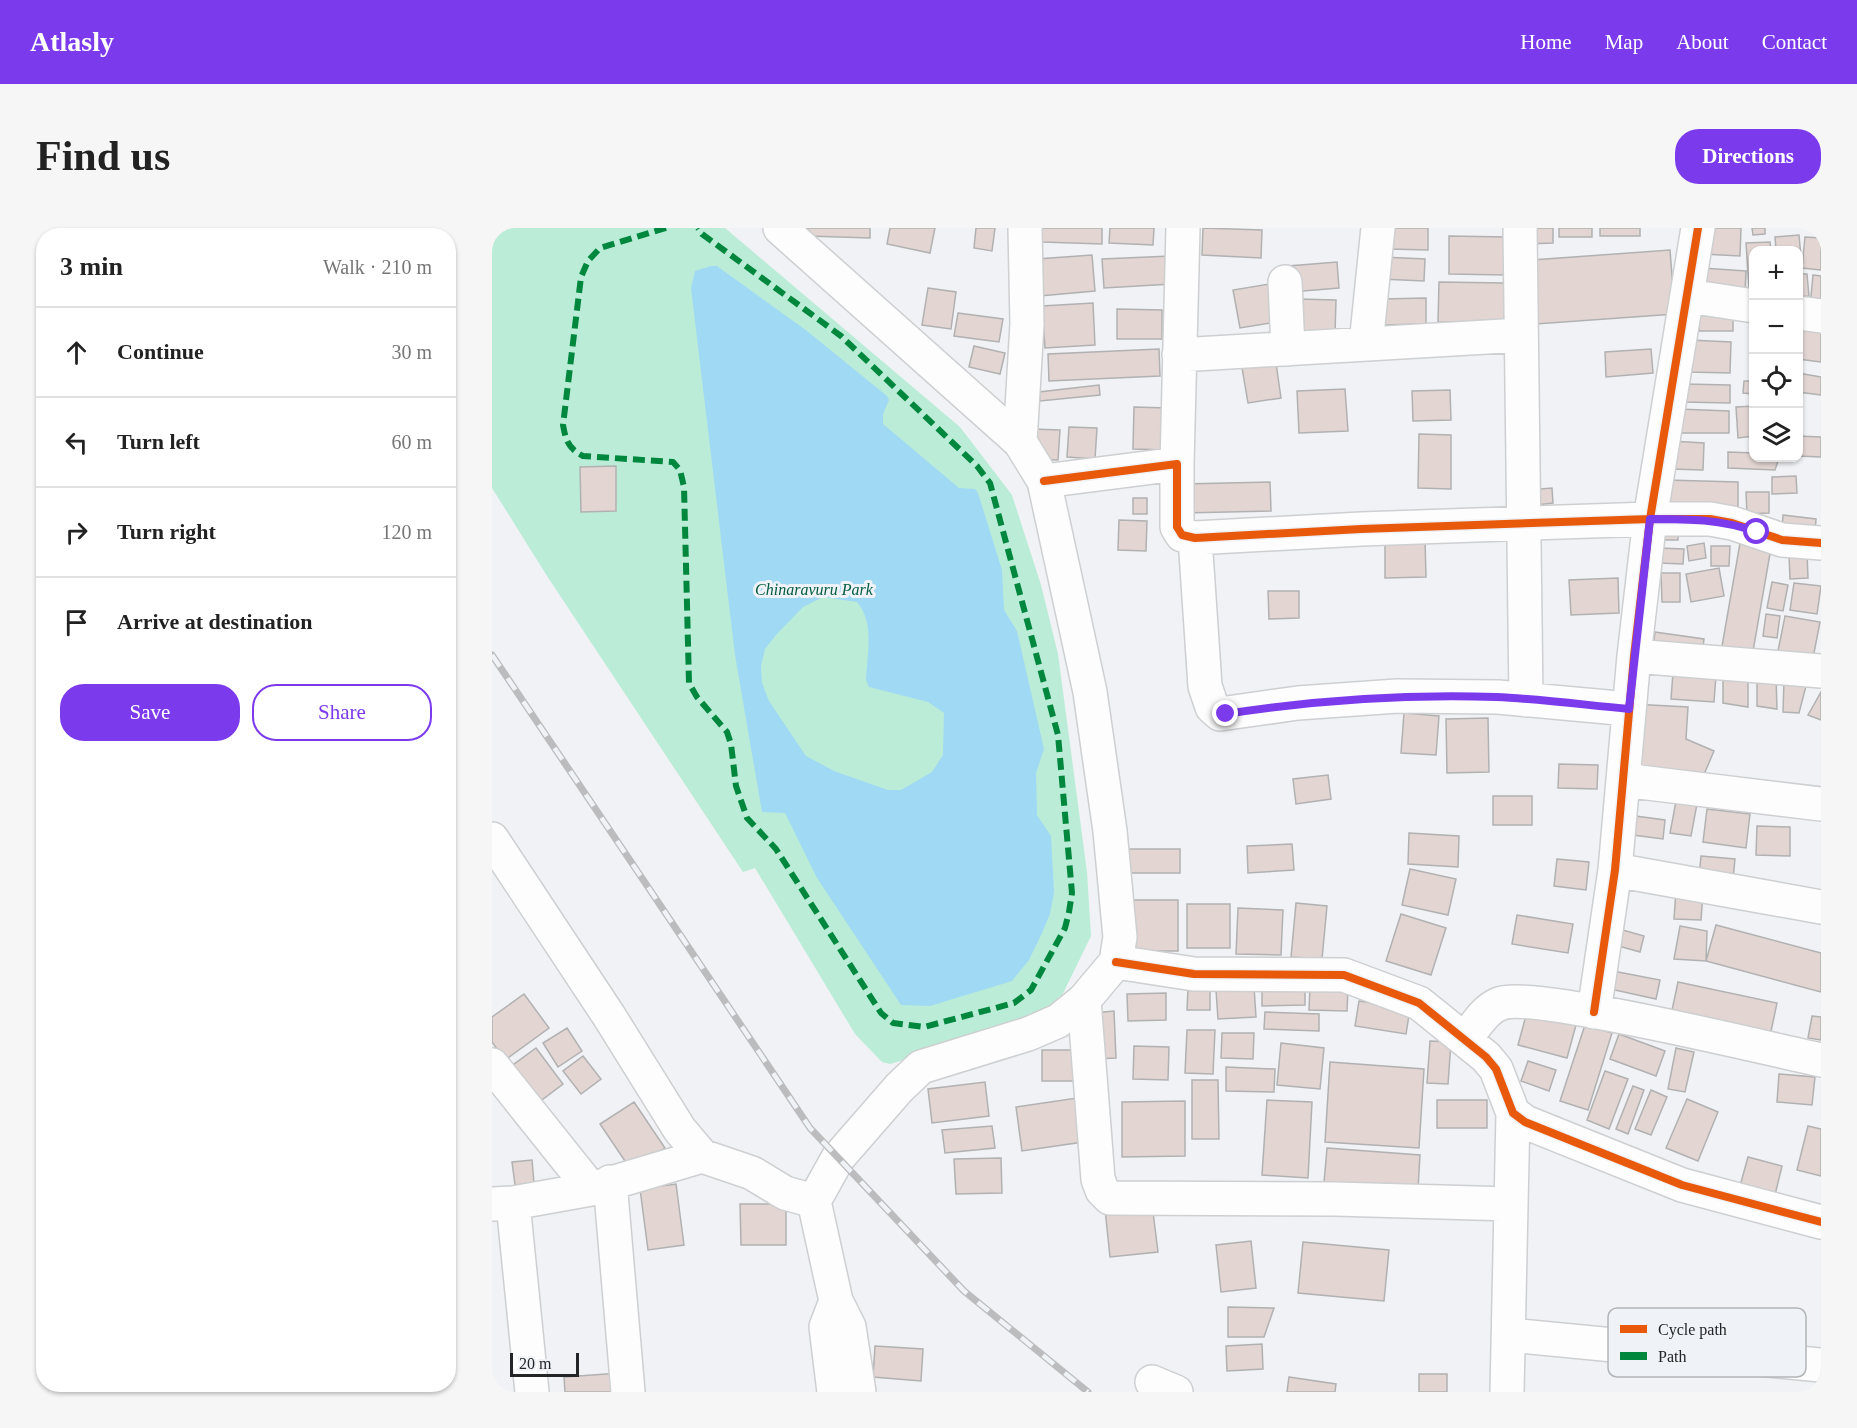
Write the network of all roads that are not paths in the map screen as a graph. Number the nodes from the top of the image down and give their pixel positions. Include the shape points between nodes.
1 (780, 228) edge
2 (1025, 228) edge
3 (1183, 228) edge
4 (1378, 228) edge
5 (1520, 228) edge
6 (1698, 228) edge
7 (1285, 282) dead end
8 (1688, 296) junction
9 (1749, 305) edge
10 (1803, 314) edge
11 (1821, 316) edge
12 (1521, 335) junction
13 (1366, 344) junction
14 (1288, 349) junction
15 (1179, 355) junction
16 (1020, 442) junction
17 (1177, 464) junction
18 (1044, 481) junction
19 (1650, 519) junction
20 (1524, 523) junction
21 (1195, 538) junction
22 (1821, 543) edge
23 (1634, 656) junction
24 (1821, 671) edge
25 (1526, 700) junction
26 (1629, 709) junction
27 (1623, 780) junction
28 (1821, 804) edge
29 (492, 839) edge
30 (1615, 870) junction
31 (1821, 908) edge
32 (1116, 962) junction
33 (1084, 1000) junction
34 (1594, 1012) junction
35 (1465, 1040) junction
36 (1821, 1060) edge
37 (492, 1065) edge
38 (1513, 1113) junction
39 (702, 1156) junction
40 (600, 1185) junction
41 (814, 1201) junction
42 (503, 1203) edge
43 (1511, 1204) junction
44 (1821, 1222) edge
45 (836, 1301) junction
46 (1509, 1335) junction
47 (1608, 1345) edge
48 (1806, 1364) edge
49 (1821, 1365) edge
50 (532, 1392) edge
51 (628, 1392) edge
52 (834, 1392) edge
53 (859, 1392) edge
54 (1508, 1392) edge

1 - 16 street
2 - 16 street via 1027,324
3 - 15 street
4 - 13 street
5 - 12 street
6 - 8 street
7 - 14 street
8 - 9 street
8 - 19 street
10 - 11 street
12 - 13 street
12 - 20 street
13 - 14 street
14 - 15 street
15 - 17 street
16 - 18 street
17 - 18 street
17 - 21 street via 1177,527 1182,535
18 - 32 street via 1090,692 1110,831 1120,937
19 - 20 street
19 - 22 street via 1710,519 1782,540
19 - 23 street
20 - 21 street
20 - 25 street
21 - 25 street via 1205,686 1212,707 1220,714 1298,703 1396,696
23 - 24 street
23 - 26 street
25 - 26 street
26 - 27 street
27 - 28 street
27 - 30 street
29 - 39 street via 680,1130
30 - 31 street
30 - 34 street
32 - 33 street
32 - 35 street via 1194,974 1344,975 1419,1003
33 - 41 street via 1058,1021 1028,1034 921,1067 838,1158
33 - 43 street via 1098,1179 1110,1198
34 - 35 street via 1515,1001 1499,1004 1483,1016
34 - 36 street
35 - 38 street via 1496,1069
37 - 40 street
38 - 43 street
38 - 44 street via 1525,1122 1682,1185
39 - 40 street
39 - 41 street via 752,1173 785,1193
40 - 42 street
40 - 51 street
41 - 45 street
42 - 50 street
43 - 46 street
45 - 52 street via 826,1327
45 - 53 street via 849,1327
46 - 47 street
46 - 54 street
48 - 49 street

